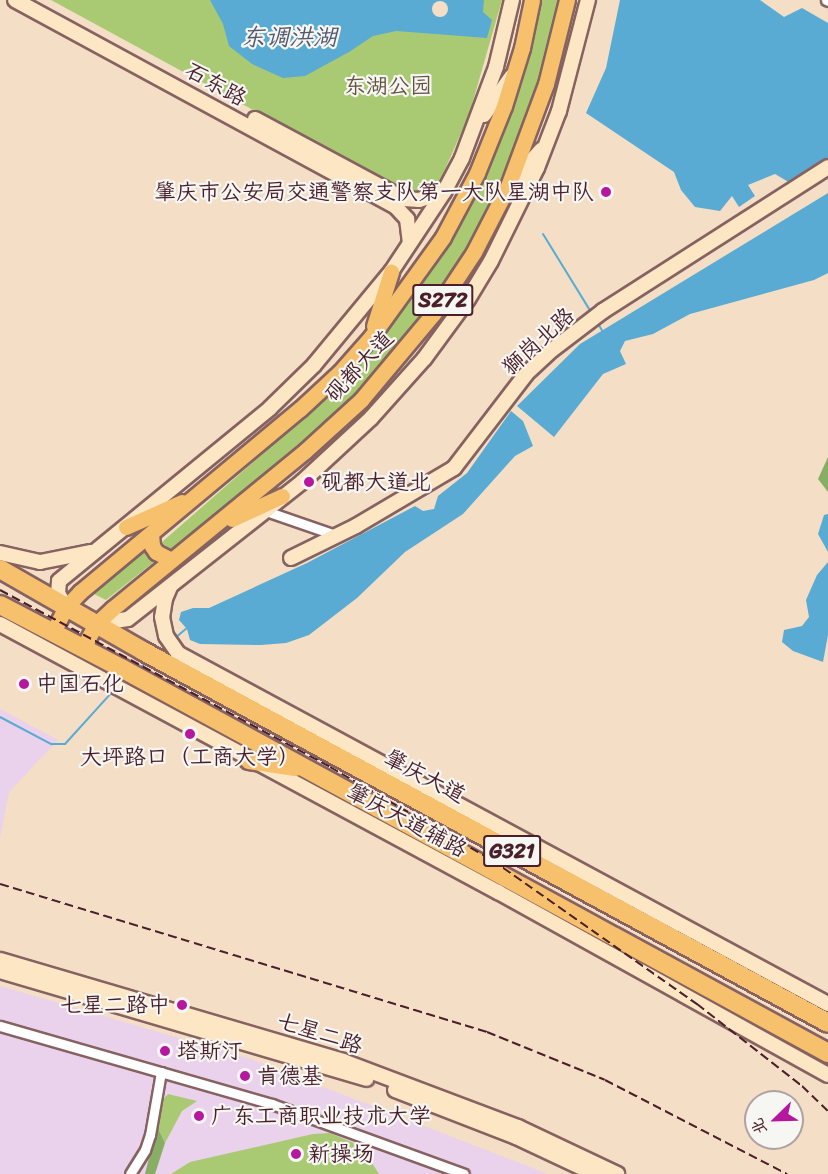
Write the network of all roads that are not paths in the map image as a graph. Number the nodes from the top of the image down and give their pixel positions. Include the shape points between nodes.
1 (15, 0) edge
2 (33, 0) edge
3 (512, 0) edge
4 (532, 0) edge
5 (567, 0) edge
6 (588, 0) edge
7 (515, 70) junction
8 (474, 130) junction
9 (547, 142) junction
10 (828, 167) edge
11 (508, 186) junction
12 (444, 192) junction
13 (400, 203) junction
14 (410, 242) junction
15 (391, 272) junction
16 (371, 337) junction
17 (198, 494) junction
18 (282, 496) junction
19 (263, 510) junction
20 (126, 527) junction
21 (211, 529) junction
22 (152, 534) junction
23 (338, 536) junction
24 (96, 551) junction
25 (0, 553) edge
26 (291, 558) dead end
27 (171, 560) junction
28 (0, 569) edge
29 (172, 583) junction
30 (0, 605) edge
31 (66, 607) junction
32 (0, 624) edge
33 (96, 624) junction
34 (53, 632) junction
35 (83, 648) junction
36 (173, 659) junction
37 (196, 680) junction
38 (239, 688) junction
39 (249, 760) junction
40 (309, 770) junction
41 (375, 816) junction
42 (0, 960) edge
43 (0, 971) edge
44 (36, 977) junction
45 (828, 1004) edge
46 (828, 1023) edge
47 (0, 1026) edge
48 (828, 1053) edge
49 (161, 1072) junction
50 (828, 1075) edge
51 (130, 1174) edge
52 (464, 1174) edge
53 (595, 1174) edge
54 (617, 1174) edge

1 - 13 street, 石东路
2 - 13 street, 石东路
3 - 8 street via 496,67
4 - 7 main road, 砚都大道 / S272
5 - 11 main road, 砚都大道 / S272 via 540,102
6 - 9 street via 579,42
7 - 8 street
7 - 16 main road, 砚都大道 / S272 via 493,136 448,228
8 - 12 street
9 - 11 street
9 - 18 street via 506,233 447,328 372,418
10 - 23 street, 獅岗北路 via 603,311 526,374 454,468
11 - 21 main road, 砚都大道 / S272 via 454,284 386,374 305,451
12 - 13 street
12 - 14 street
13 - 14 street
14 - 15 street
15 - 16 main road
15 - 20 street via 320,357 270,408
16 - 17 main road, 砚都大道 / S272 via 300,409
17 - 20 main road
17 - 22 main road, 砚都大道 / S272
18 - 19 street
18 - 21 main road
19 - 23 street
19 - 29 street
20 - 24 street
21 - 27 main road, 砚都大道 / S272
22 - 27 main road via 156,552
22 - 31 main road, 砚都大道 / S272
23 - 26 street, 獅岗北路
24 - 25 street via 40,562
24 - 31 street via 59,581 58,593
27 - 33 main road, 砚都大道 / S272
28 - 31 highway, 肇庆大道 / G321
29 - 33 street via 128,619
29 - 36 street via 162,608
30 - 34 highway, G321
31 - 33 highway, 肇庆大道 / G321
31 - 34 main road, 砚都大道 / S272
32 - 39 street, 肇庆大道辅路
33 - 35 main road, 砚都大道 / S272
33 - 36 highway, 肇庆大道 / G321 via 143,651
34 - 35 highway, G321
35 - 40 highway, G321
36 - 37 highway, 肇庆大道 / G321
36 - 38 street, 肇庆大道辅路
37 - 38 street
37 - 46 highway, 肇庆大道 / G321
38 - 45 street, 肇庆大道辅路
39 - 40 highway
39 - 41 street, 肇庆大道辅路
40 - 41 highway, G321
41 - 48 highway, G321
41 - 50 street, 肇庆大道辅路
42 - 44 street, 七星二路
43 - 44 street, 七星二路
44 - 53 street, 七星二路 via 363,1078 516,1137
44 - 54 street, 七星二路 via 343,1061 518,1127
47 - 49 street
49 - 51 street via 150,1135
49 - 52 street via 272,1104

